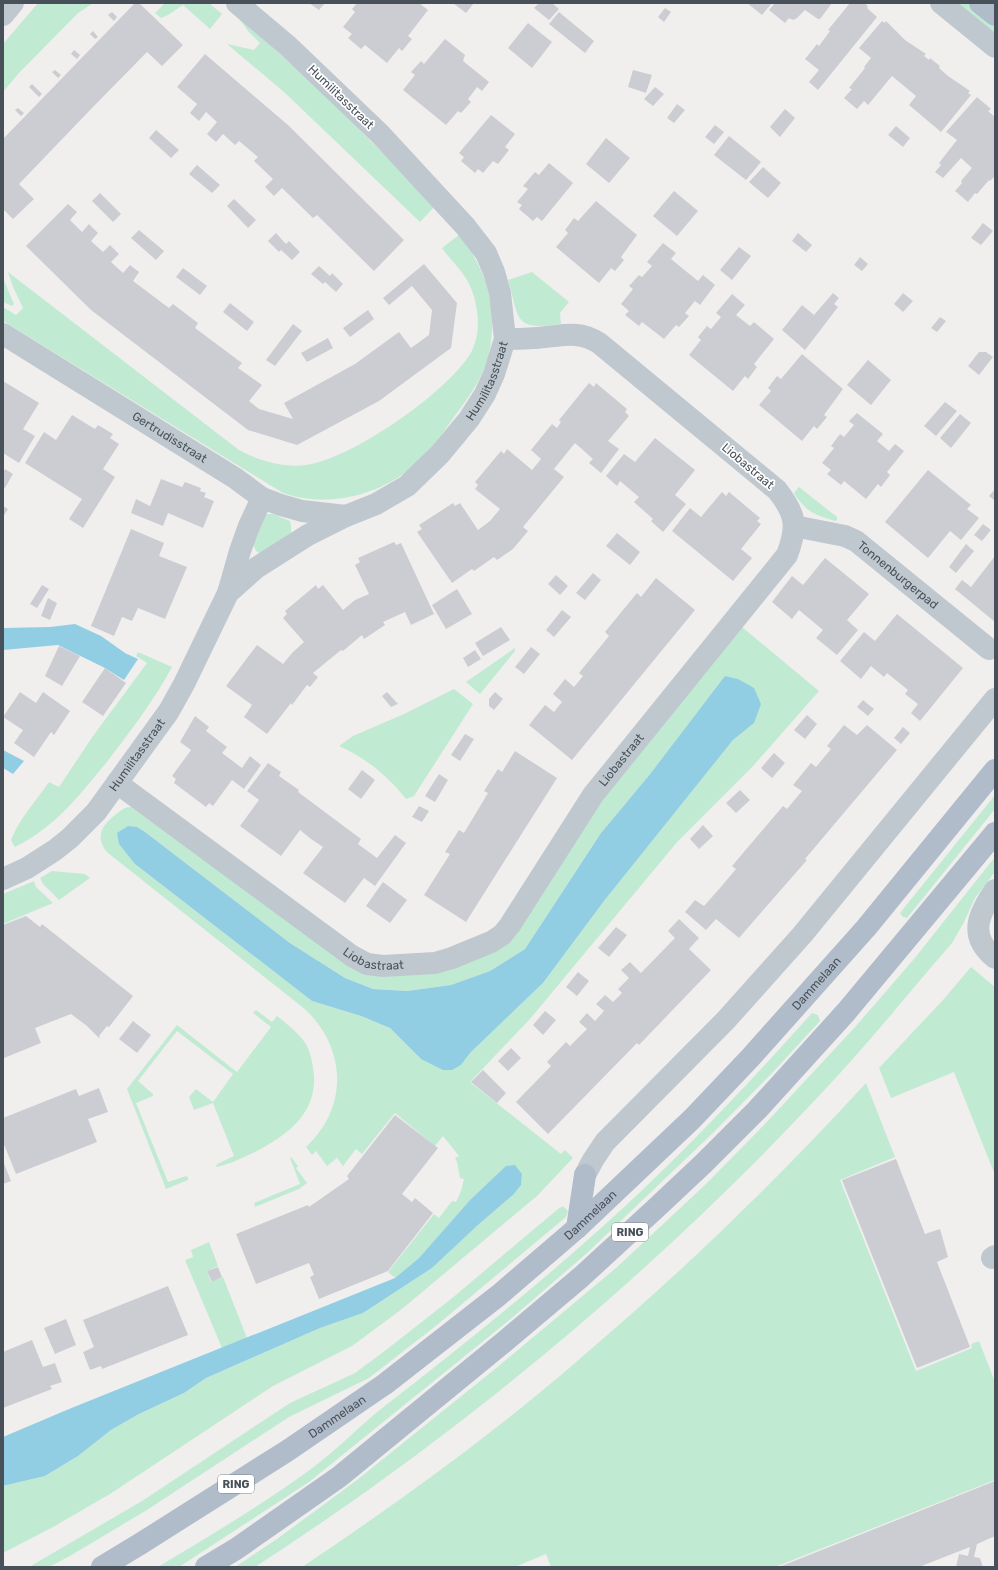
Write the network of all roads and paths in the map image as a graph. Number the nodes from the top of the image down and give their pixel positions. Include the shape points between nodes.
1 (13, 3) edge
2 (237, 3) edge
3 (941, 3) edge
4 (980, 3) edge
5 (3, 15) edge
6 (995, 15) edge
7 (995, 47) edge
8 (3, 334) edge
9 (505, 339) junction
10 (262, 498) junction
11 (346, 516) junction
12 (794, 526) junction
13 (228, 594) junction
14 (989, 649) dead end
15 (995, 699) edge
16 (995, 770) edge
17 (117, 783) junction
18 (995, 832) edge
19 (3, 879) edge
20 (995, 890) edge
21 (995, 958) edge
22 (585, 1175) joint
23 (577, 1228) junction
24 (102, 1567) edge
25 (206, 1567) edge

1 - 5 street
2 - 9 street, Humilitasstraat via 288,46 380,134 465,226 486,253 494,272 500,293
3 - 7 street
4 - 6 main road
8 - 10 street, Gertrudisstraat via 235,478
9 - 11 street, Humilitasstraat via 494,374 484,394 469,419 440,454 407,486 376,504
9 - 12 street, Liobastraat via 545,338 570,334 591,337 777,490 788,504
10 - 11 street, Gertrudisstraat via 302,511
10 - 13 street, Humilitasstraat via 242,545
11 - 13 street, Humilitasstraat via 308,535 256,568
12 - 14 street, Tonnenburgerpad via 845,536 856,541
12 - 17 street, Liobastraat via 787,555 593,795 510,925 502,935 491,942 452,958 435,962 383,966 367,964 352,956
13 - 17 street, Humilitasstraat via 169,711
15 - 22 street via 802,935 716,1030 605,1142
16 - 23 main road, Dammelaan / RING via 866,928 750,1058 692,1119
17 - 19 street, Humilitasstraat via 96,812 70,838 30,867
18 - 25 main road, RING via 841,1018 757,1110 654,1210 558,1297 339,1477
20 - 21 street via 978,921 980,940
22 - 23 main road
23 - 24 main road, Dammelaan / RING via 499,1295 385,1384 287,1451

